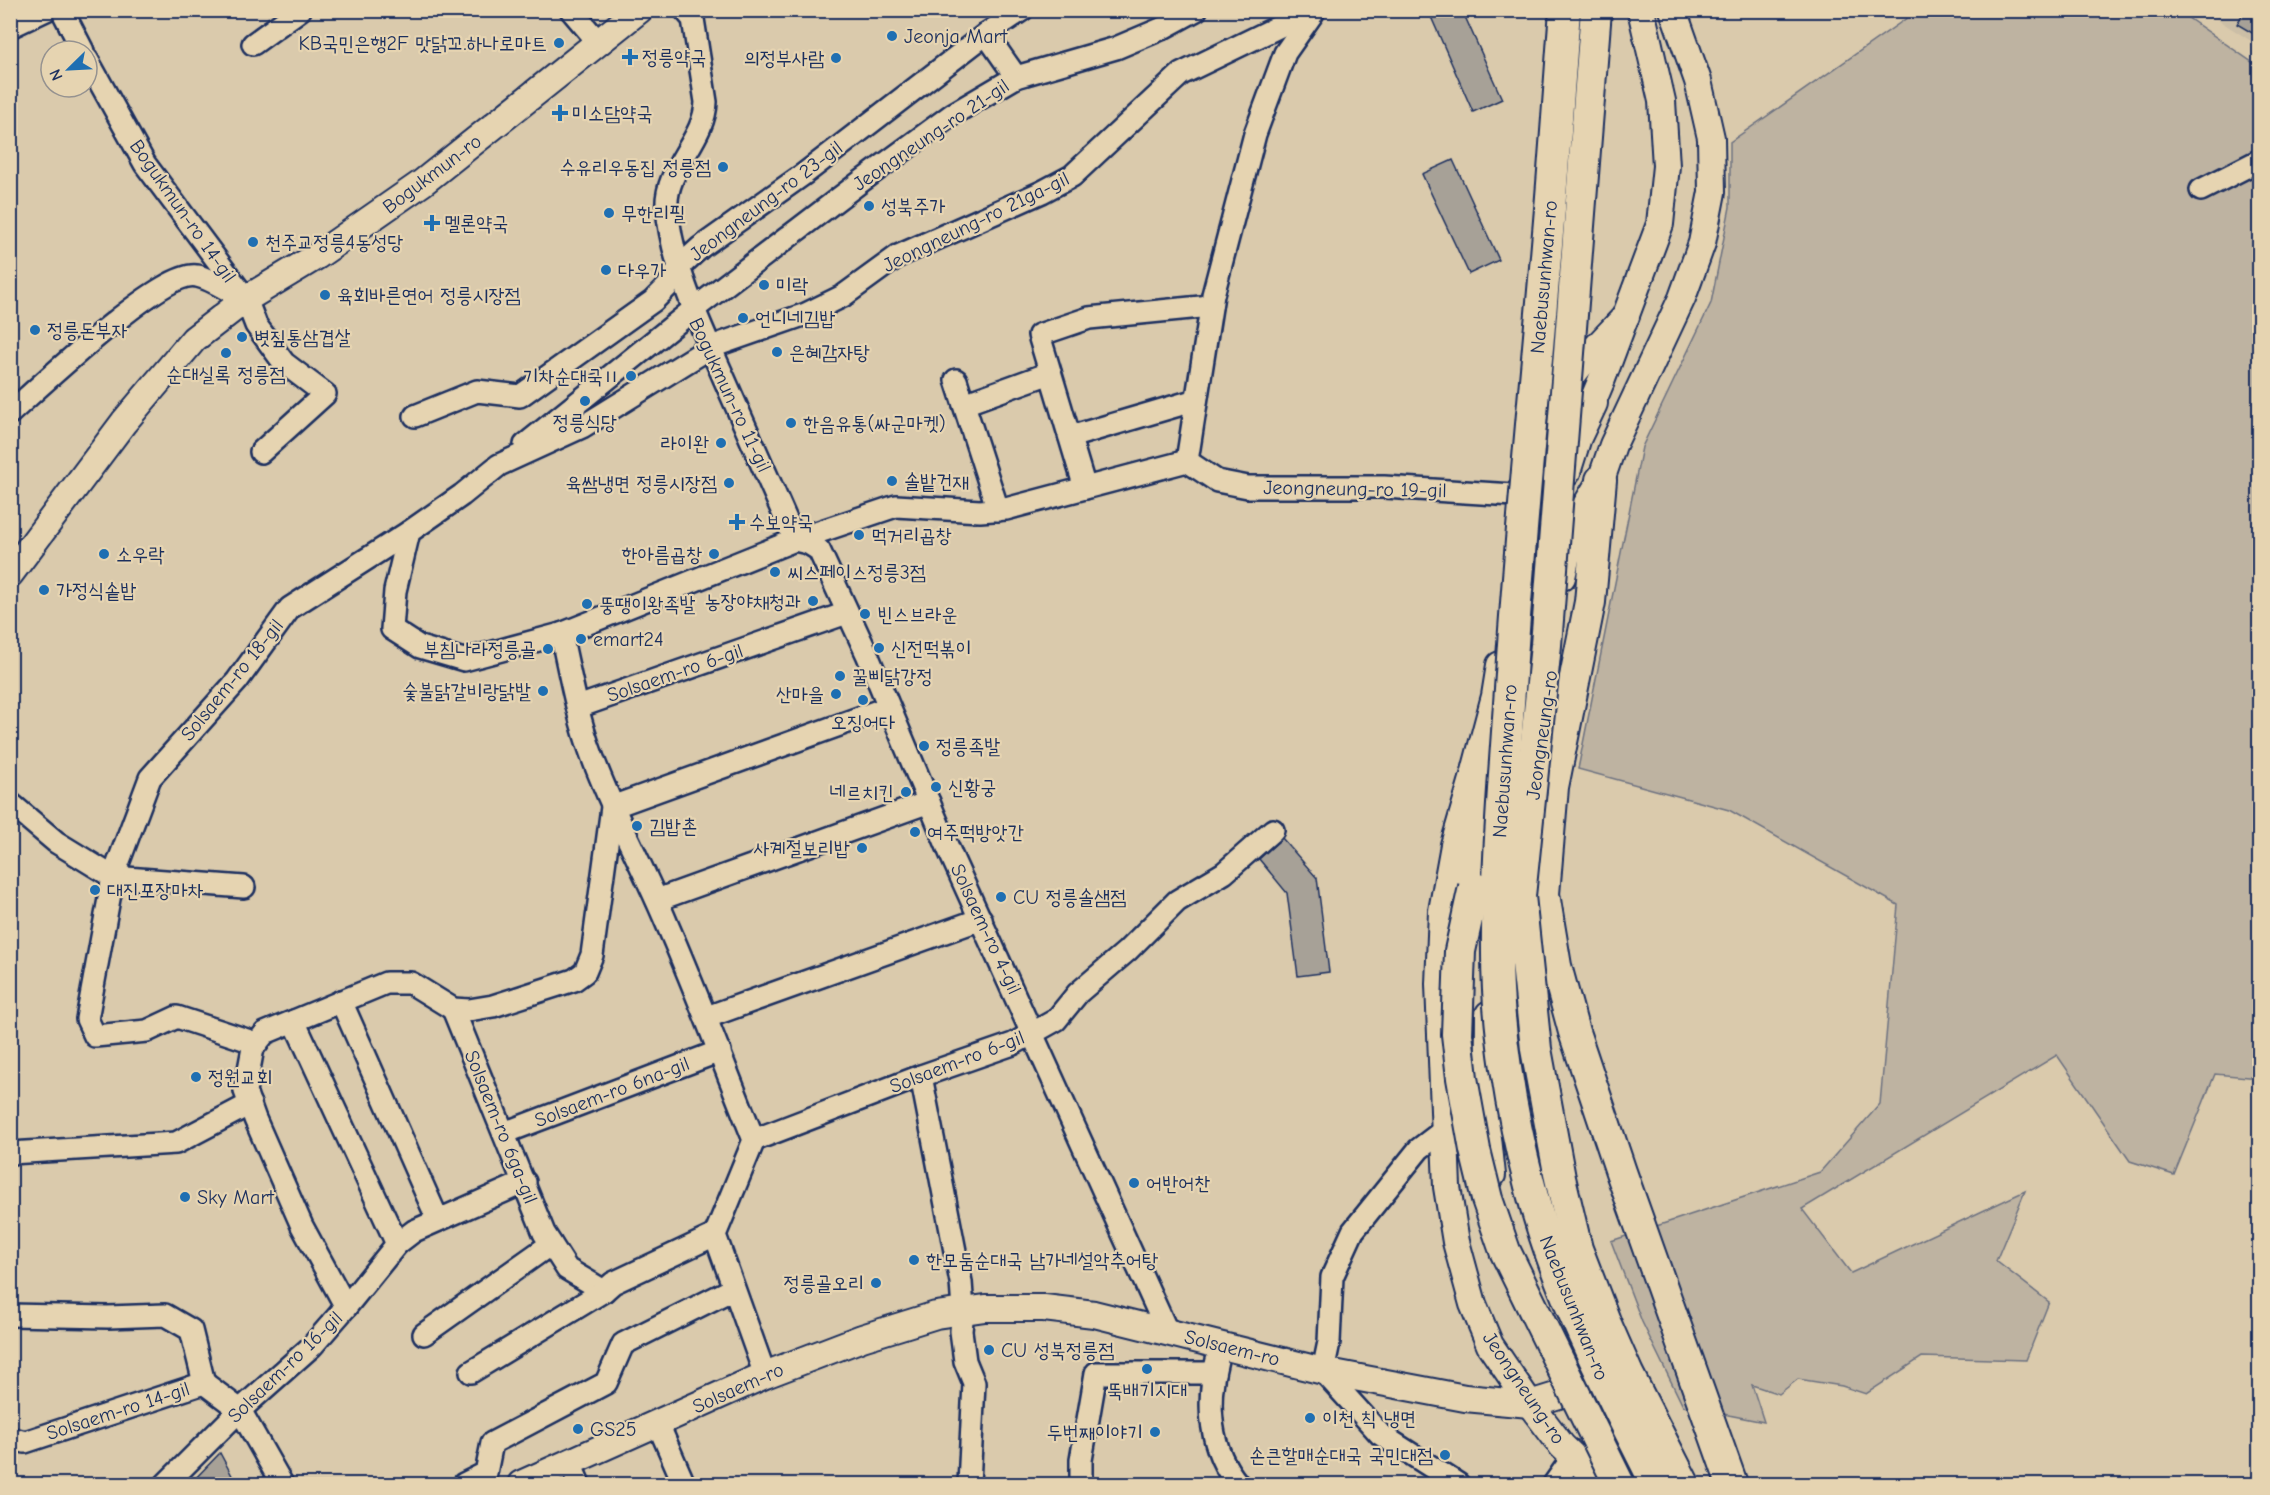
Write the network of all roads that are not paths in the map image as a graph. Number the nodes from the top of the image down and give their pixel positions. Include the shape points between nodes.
1 (46, 10) edge
2 (62, 10) edge
3 (300, 10) edge
4 (571, 10) edge
5 (639, 10) edge
6 (685, 10) edge
7 (1022, 10) edge
8 (1196, 10) edge
9 (1314, 10) edge
10 (1565, 10) edge
11 (1596, 10) edge
12 (1641, 10) edge
13 (1673, 10) edge
14 (10, 27) edge
15 (986, 34) junction
16 (77, 39) edge
17 (599, 43) junction
18 (253, 44) dead end
19 (1016, 77) junction
20 (99, 81) edge
21 (2259, 160) edge
22 (2201, 190) dead end
23 (680, 266) junction
24 (246, 299) junction
25 (1211, 306) junction
26 (694, 309) junction
27 (1626, 316) junction
28 (711, 347) junction
29 (1050, 373) junction
30 (956, 380) dead end
31 (1196, 400) junction
32 (1592, 403) junction
33 (964, 404) junction
34 (10, 413) edge
35 (415, 416) dead end
36 (1070, 437) junction
37 (261, 452) dead end
38 (1187, 461) junction
39 (499, 465) junction
40 (1540, 466) junction
41 (1601, 480) junction
42 (1085, 488) junction
43 (1530, 496) junction
44 (998, 510) junction
45 (409, 532) junction
46 (795, 540) junction
47 (10, 574) edge
48 (841, 615) dead end
49 (561, 634) junction
50 (578, 707) junction
51 (881, 710) dead end
52 (929, 802) junction
53 (10, 803) edge
54 (612, 807) junction
55 (1273, 830) dead end
56 (110, 875) junction
57 (244, 887) dead end
58 (657, 900) junction
59 (981, 919) junction
60 (341, 1001) junction
61 (453, 1009) junction
62 (707, 1017) junction
63 (294, 1021) junction
64 (1033, 1033) junction
65 (256, 1043) junction
66 (720, 1051) junction
67 (921, 1076) junction
68 (249, 1104) junction
69 (1444, 1130) junction
70 (504, 1133) junction
71 (754, 1140) junction
72 (10, 1153) edge
73 (525, 1182) junction
74 (438, 1220) junction
75 (715, 1235) junction
76 (397, 1244) junction
77 (551, 1244) junction
78 (733, 1289) junction
79 (604, 1291) junction
80 (346, 1307) junction
81 (963, 1310) junction
82 (10, 1315) edge
83 (1167, 1331) junction
84 (424, 1334) dead end
85 (1221, 1347) junction
86 (1323, 1371) junction
87 (471, 1372) dead end
88 (1214, 1373) junction
89 (765, 1375) junction
90 (204, 1383) junction
91 (1575, 1390) junction
92 (1530, 1404) junction
93 (240, 1410) junction
94 (658, 1424) junction
95 (10, 1438) edge
96 (1573, 1457) junction
97 (574, 1473) edge
98 (166, 1485) edge
99 (282, 1485) edge
100 (464, 1485) edge
101 (521, 1485) edge
102 (684, 1485) edge
103 (969, 1485) edge
104 (1081, 1485) edge
105 (1238, 1485) edge
106 (1458, 1485) edge
107 (1554, 1485) edge
108 (1602, 1485) edge
109 (1619, 1485) edge
110 (1656, 1485) edge
111 (1684, 1485) edge
112 (1694, 1485) edge
113 (1732, 1485) edge

1 - 14 street
2 - 16 street
3 - 18 street
4 - 17 street
5 - 17 main road, Bogukmun-ro
6 - 23 street via 693,19 706,112 669,186 667,207
7 - 15 street, Jeongneung-ro 23-gil
8 - 19 street, Jeongneung-ro 21-gil via 1116,48
9 - 25 street via 1285,53 1255,134
9 - 28 street, Jeongneung-ro 21ga-gil via 1181,74 1072,176 898,256 843,296 806,315
10 - 110 highway, Naebusunhwan-ro, bridge via 1518,568 1497,956 1503,1041 1516,1120 1551,1261 1607,1389
11 - 111 highway, Naebusunhwan-ro, bridge via 1546,645 1520,896 1536,1049 1577,1249 1619,1354
12 - 27 main road, Jeongneung-ro via 1662,101 1666,166 1660,224
13 - 41 main road, Jeongneung-ro via 1698,81 1711,138 1713,192 1702,243 1682,298 1613,445
15 - 19 street
15 - 23 street, Jeongneung-ro 23-gil
17 - 24 main road, Bogukmun-ro via 422,183 317,256
19 - 26 street, Jeongneung-ro 21-gil via 953,114
20 - 24 street, Bogukmun-ro 14-gil via 145,164
21 - 22 street
23 - 26 street
23 - 35 street, Jeongneung-ro 23-gil via 653,301 520,396 477,391
24 - 34 street via 196,275 177,278 108,327
24 - 37 street, Bogukmun-ro 14-gil via 256,326 284,363 325,394
24 - 47 main road, Bogukmun-ro via 194,339 124,423
25 - 29 street via 1089,318 1039,334
25 - 31 street
26 - 28 street, Bogukmun-ro 11-gil
26 - 39 street, Bogukmun-ro 11-gil
27 - 32 main road, Jeongneung-ro
27 - 40 main road, Jeongneung-ro via 1561,392 1551,415
28 - 39 street, Solsaem-ro 18-gil via 582,427
28 - 46 street, Bogukmun-ro 11-gil
29 - 33 street
29 - 36 street
30 - 33 street
31 - 36 street
31 - 38 street
32 - 40 main road, Jeongneung-ro
32 - 109 highway, bridge via 1576,437 1541,552 1499,731 1460,951 1457,1034 1475,1150 1505,1251
33 - 44 street
36 - 42 street
38 - 42 street
38 - 43 street, Jeongneung-ro 19-gil via 1217,481 1248,487 1384,487
39 - 45 street, Solsaem-ro 18-gil
40 - 43 main road, Jeongneung-ro
41 - 91 main road, Jeongneung-ro via 1570,541 1562,578 1537,794 1491,968 1488,1034 1488,1138 1499,1250 1531,1329
41 - 113 highway via 1590,602 1554,787 1544,894 1556,966 1574,1032
42 - 44 street
43 - 69 main road, Jeongneung-ro via 1507,601 1495,696 1454,845 1442,911 1439,984
44 - 46 street via 896,506
45 - 49 street via 395,591 392,629 420,647 464,660
45 - 56 street, Solsaem-ro 18-gil via 290,608 237,681 150,778
46 - 49 street
46 - 52 street, Solsaem-ro 4-gil via 819,550
48 - 50 street, Solsaem-ro 6-gil
49 - 50 street
50 - 54 street
51 - 54 street
52 - 58 street
52 - 59 street, Solsaem-ro 4-gil
53 - 56 street via 56,842
54 - 58 street
54 - 61 street via 592,956 585,972 574,980 493,1006
55 - 64 street, Solsaem-ro 6-gil via 1224,873 1177,901 1078,993 1056,1020
56 - 57 street
56 - 65 street, Solsaem-ro 18-gil via 87,1019 96,1036 147,1031 177,1017
58 - 62 street
59 - 62 street
59 - 64 street, Solsaem-ro 4-gil
60 - 61 street via 386,983 411,983
60 - 63 street
60 - 74 street
61 - 70 street, Solsaem-ro 6ga-gil
62 - 66 street
63 - 65 street via 265,1033
63 - 76 street
64 - 67 street, Solsaem-ro 6-gil via 1013,1044
64 - 83 street, Solsaem-ro 4-gil
65 - 68 street via 245,1091
66 - 70 street, Solsaem-ro 6na-gil
66 - 71 street
67 - 71 street, Solsaem-ro 6-gil
67 - 81 street
68 - 72 street via 176,1143
68 - 80 street via 302,1226
69 - 86 street via 1419,1149 1353,1231 1332,1277 1329,1342
69 - 92 main road, Jeongneung-ro via 1447,1187 1456,1242 1473,1304 1490,1345
70 - 73 street, Solsaem-ro 6ga-gil
71 - 75 street
73 - 74 street, Solsaem-ro 16-gil
73 - 77 street, Solsaem-ro 6ga-gil
74 - 76 street, Solsaem-ro 16-gil
75 - 78 street
75 - 79 street via 613,1283
76 - 80 street, Solsaem-ro 16-gil
77 - 79 street, Solsaem-ro 6ga-gil via 567,1269
77 - 84 street
78 - 89 street
78 - 100 street via 623,1344 606,1383 492,1443 486,1473
79 - 87 street
80 - 93 street, Solsaem-ro 16-gil via 312,1346
81 - 83 main road, Solsaem-ro via 1020,1307 1069,1311
81 - 89 main road, Solsaem-ro via 862,1338
81 - 103 street via 965,1361 974,1383
82 - 90 street via 165,1315 191,1330
83 - 85 main road, Solsaem-ro
85 - 86 main road, Solsaem-ro
85 - 88 street
86 - 92 main road, Solsaem-ro via 1465,1398
86 - 106 street via 1380,1434
88 - 104 street via 1096,1373 1081,1460
88 - 105 street via 1210,1418 1217,1447
89 - 94 main road, Solsaem-ro
90 - 93 street, Solsaem-ro 14-gil
90 - 95 street, Solsaem-ro 14-gil via 25,1442
91 - 92 main road, Solsaem-ro
91 - 112 main road, Jeongneung-ro
92 - 96 main road, Jeongneung-ro
93 - 98 street, Solsaem-ro 16-gil
93 - 99 street, Solsaem-ro 14-gil
94 - 97 main road, Solsaem-ro
94 - 102 street
96 - 107 street
96 - 108 main road, Jeongneung-ro
97 - 101 main road, Solsaem-ro

